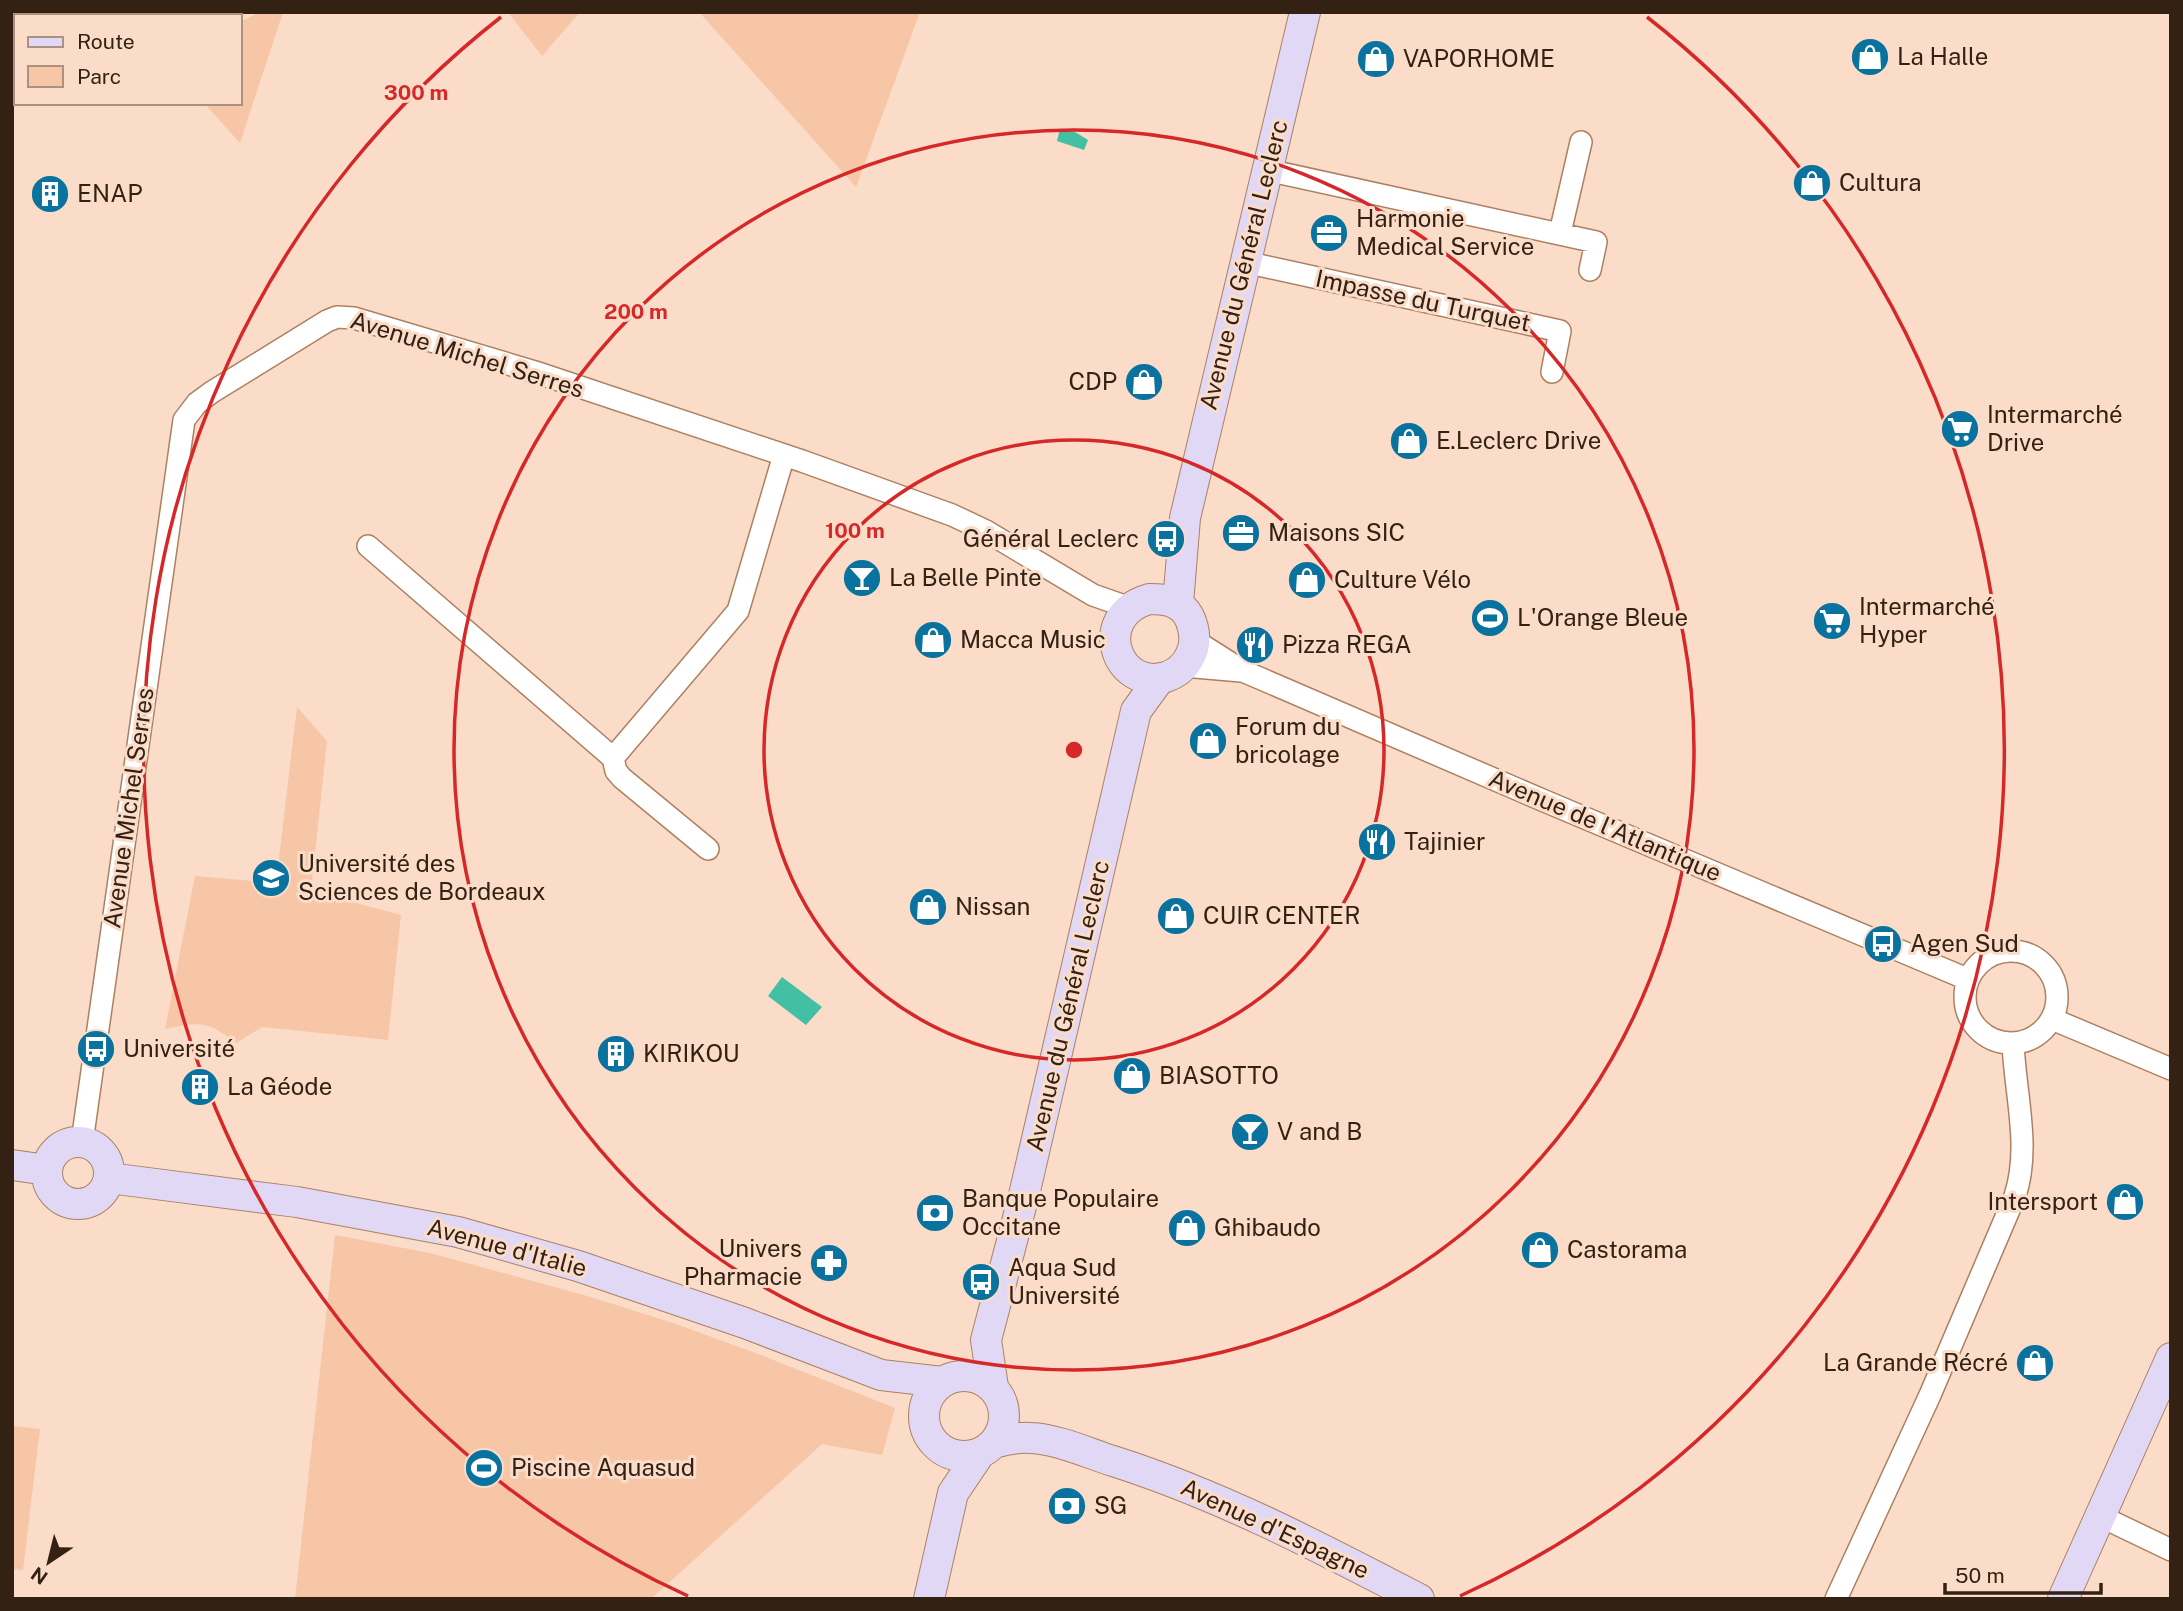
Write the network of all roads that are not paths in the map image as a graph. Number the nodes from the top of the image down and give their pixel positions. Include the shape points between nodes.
1 (1305, 12) edge
2 (1581, 142) dead end
3 (1267, 170) junction
4 (1560, 233) junction
5 (1245, 262) junction
6 (1590, 270) dead end
7 (1552, 372) dead end
8 (783, 455) junction
9 (368, 546) dead end
10 (1143, 611) junction
11 (1179, 661) junction
12 (1127, 667) junction
13 (1136, 711) junction
14 (613, 758) junction
15 (708, 849) dead end
16 (1968, 979) junction
17 (2052, 1018) junction
18 (2012, 1043) junction
19 (2171, 1069) edge
20 (82, 1142) junction
21 (12, 1165) edge
22 (47, 1170) junction
23 (109, 1178) junction
24 (986, 1340) junction
25 (2171, 1358) edge
26 (889, 1377) junction
27 (952, 1379) junction
28 (997, 1393) junction
29 (930, 1433) junction
30 (987, 1448) junction
31 (1074, 1448) junction
32 (953, 1493) junction
33 (2099, 1516) junction
34 (2171, 1550) edge
35 (929, 1599) edge
36 (1419, 1599) edge
37 (1836, 1599) edge
38 (2063, 1599) edge

1 - 3 street, Avenue du Général Leclerc
2 - 4 street
3 - 4 street
3 - 5 street, Avenue du Général Leclerc
4 - 6 street via 1595,242
5 - 7 street, Impasse du Turquet via 1560,331
5 - 10 street, Avenue du Général Leclerc via 1185,517
8 - 10 street, Avenue Michel Serres via 952,515 1093,595
8 - 14 street via 738,611
8 - 20 street, Avenue Michel Serres via 535,372 354,318 327,321 197,403 181,431
9 - 14 street
10 - 11 street via 1192,624
10 - 12 street via 1115,645
11 - 12 street via 1150,678
11 - 13 street, Avenue du Général Leclerc
11 - 16 street, Avenue de l'Atlantique via 1243,671
12 - 13 street, Avenue du Général Leclerc
13 - 24 street, Avenue du Général Leclerc
14 - 15 street via 622,778
16 - 17 street via 1986,957 2006,951 2026,953 2039,960 2055,981
16 - 18 street via 1964,994 1972,1024 1990,1038
17 - 18 street via 2036,1036
17 - 19 street
18 - 37 street via 2023,1152 2015,1196
20 - 22 street via 63,1146 49,1160
20 - 23 street via 106,1159
21 - 22 street
22 - 23 street via 51,1189 74,1205 101,1196
23 - 26 street, Avenue d'Italie via 297,1202 458,1232 617,1279
24 - 27 street, Avenue du Général Leclerc
24 - 28 street, Avenue du Général Leclerc
25 - 33 street
26 - 27 street, Avenue d'Italie
26 - 29 street
27 - 28 street via 979,1378
27 - 29 street via 926,1402
28 - 30 street via 1004,1422 1001,1433
28 - 31 street via 1035,1430
29 - 30 street via 953,1455
29 - 32 street
30 - 31 street via 1014,1437
30 - 32 street
31 - 36 street, Avenue d'Espagne via 1167,1478 1274,1524
32 - 35 street
33 - 34 street
33 - 38 street

